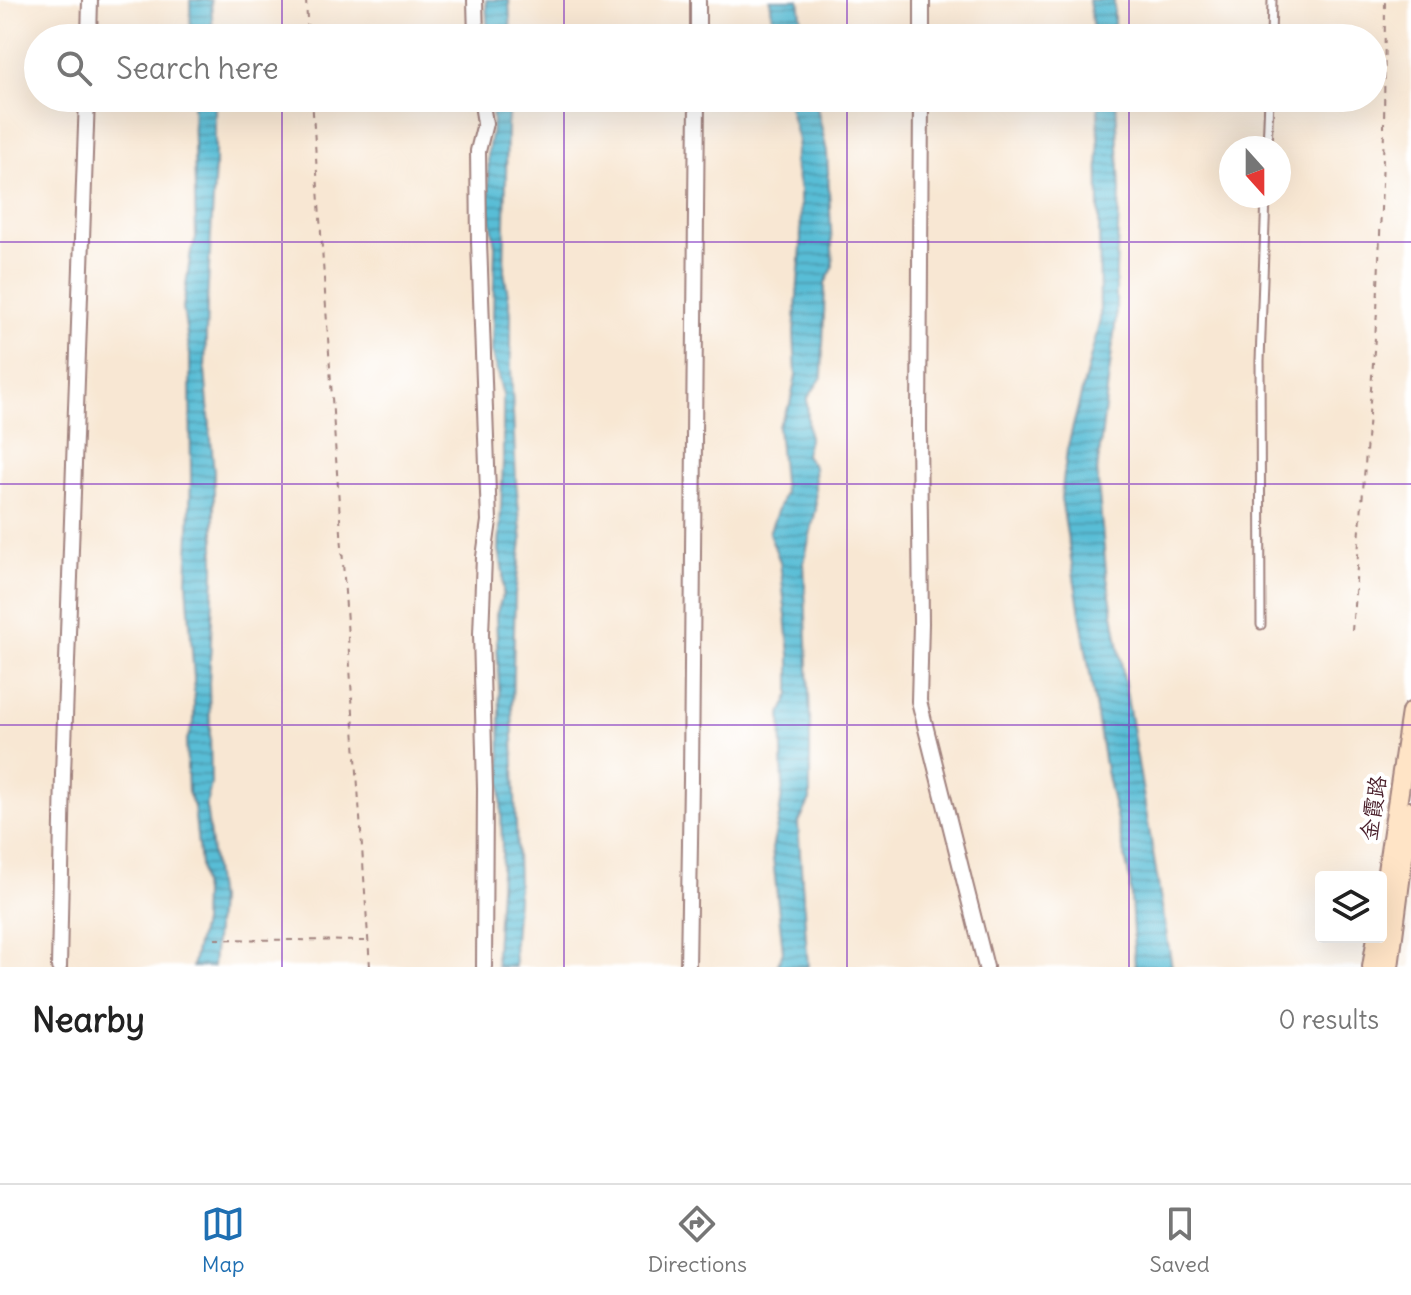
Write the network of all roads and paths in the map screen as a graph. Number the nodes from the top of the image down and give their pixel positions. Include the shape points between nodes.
1 (90, 0) edge
2 (306, 0) edge
3 (475, 0) edge
4 (698, 0) edge
5 (922, 0) edge
6 (1272, 0) edge
7 (1385, 0) edge
8 (89, 24) edge
9 (307, 24) edge
10 (476, 24) edge
11 (698, 24) edge
12 (922, 24) edge
13 (1271, 24) edge
14 (1385, 24) edge
15 (86, 112) edge
16 (313, 112) edge
17 (483, 112) edge
18 (697, 112) edge
19 (921, 112) edge
20 (1268, 112) edge
21 (1384, 112) edge
22 (1267, 136) edge
23 (1266, 208) edge
24 (1261, 625) dead end
25 (1352, 631) dead end
26 (1411, 712) edge
27 (1411, 791) edge
28 (1387, 871) edge
29 (215, 939) dead end
30 (369, 941) junction
31 (1376, 943) edge
32 (59, 967) edge
33 (370, 967) edge
34 (484, 967) edge
35 (688, 967) edge
36 (986, 967) edge
37 (1372, 967) edge
38 (1389, 967) edge

1 - 8 street
2 - 9 path
3 - 10 street
4 - 11 street
5 - 12 street
6 - 13 lane
7 - 14 path
15 - 32 street
16 - 30 path
17 - 34 street via 479,242 489,521 481,634
18 - 35 street
19 - 36 street via 919,701
20 - 22 lane
21 - 25 path via 1377,312
23 - 24 lane
26 - 28 main road, 金霞路
27 - 38 main road, 金霞路
29 - 30 path
30 - 33 path
31 - 37 main road

